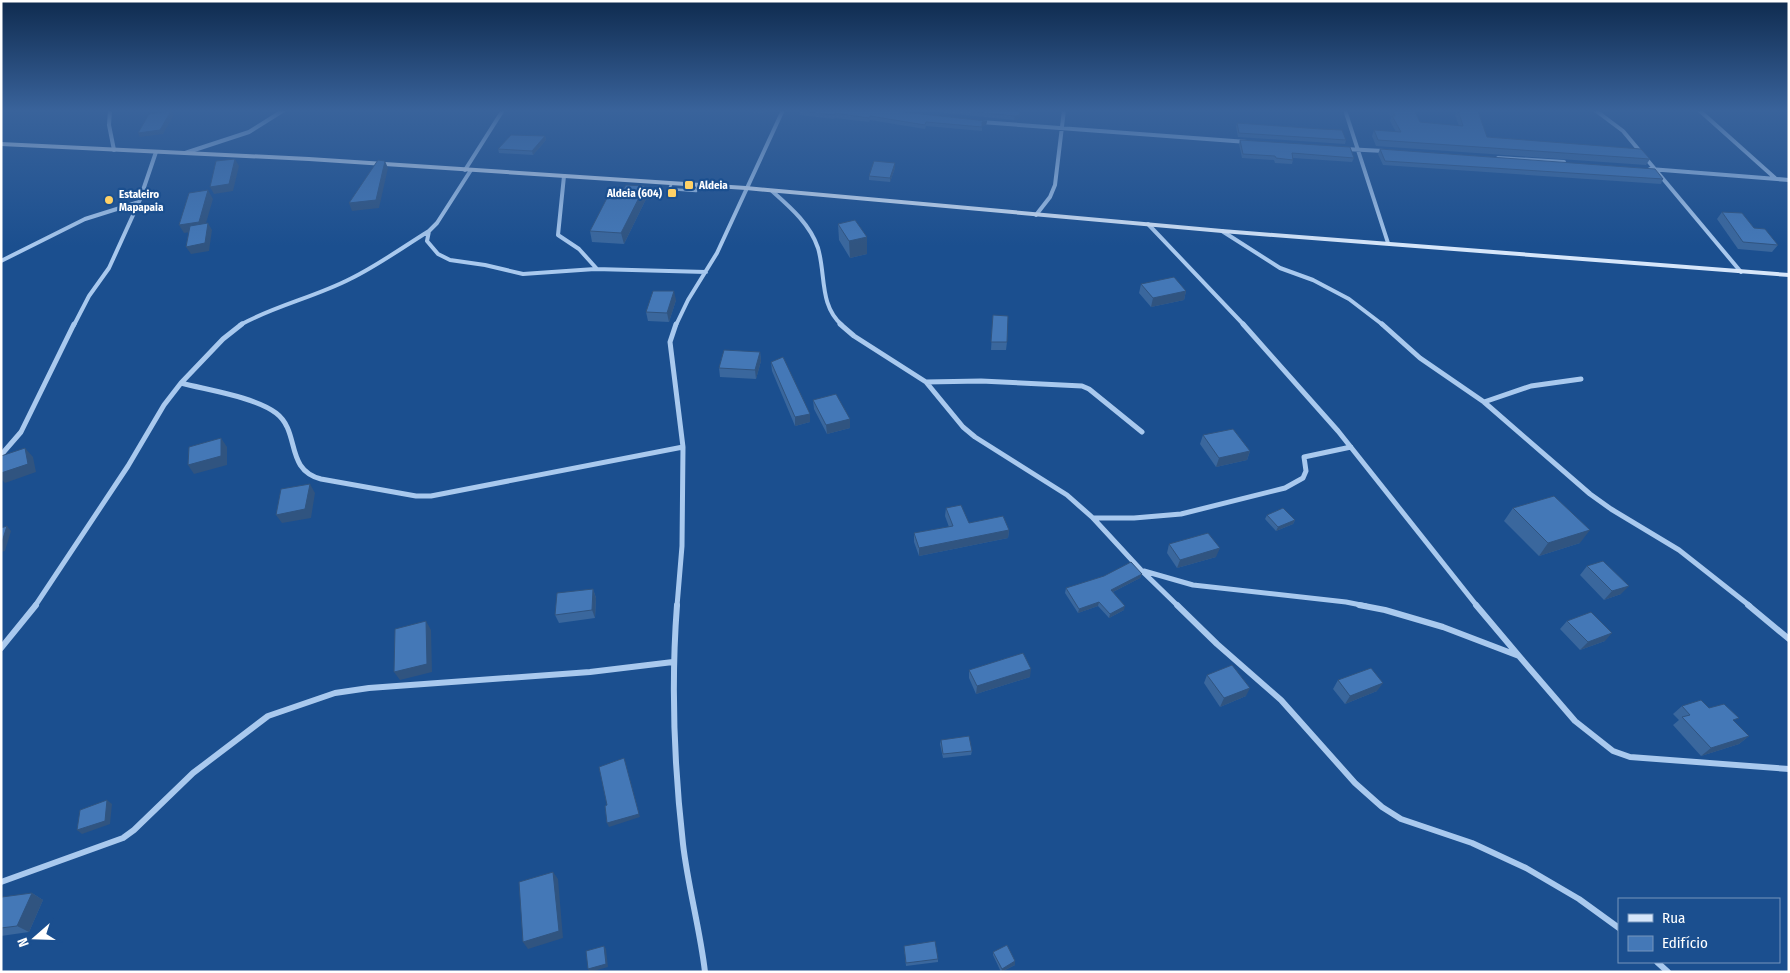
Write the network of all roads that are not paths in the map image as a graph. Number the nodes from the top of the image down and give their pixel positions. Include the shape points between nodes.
1 (155, 155) edge
2 (224, 155) edge
3 (477, 155) edge
4 (761, 155) edge
5 (1058, 155) edge
6 (1361, 155) edge
7 (1644, 155) edge
8 (1750, 155) edge
9 (1491, 157) edge
10 (1568, 163) edge
11 (1645, 169) edge
12 (1655, 169) junction
13 (468, 170) junction
14 (564, 176) junction
15 (1776, 179) junction
16 (1789, 180) edge
17 (746, 188) junction
18 (772, 191) junction
19 (139, 202) junction
20 (1036, 215) junction
21 (1148, 224) junction
22 (429, 231) junction
23 (1222, 231) junction
24 (1388, 243) junction
25 (1, 261) edge
26 (597, 270) junction
27 (706, 272) junction
28 (1741, 272) junction
29 (1789, 275) edge
30 (1581, 379) dead end
31 (926, 382) junction
32 (181, 383) junction
33 (1484, 402) junction
34 (1142, 432) dead end
35 (683, 447) junction
36 (1351, 447) junction
37 (1, 455) edge
38 (1093, 518) junction
39 (1141, 570) junction
40 (1789, 639) edge
41 (1, 648) edge
42 (1519, 656) junction
43 (673, 662) junction
44 (1789, 769) edge
45 (1, 882) edge
46 (1618, 927) edge
47 (1658, 963) edge
48 (705, 972) edge
49 (1668, 972) edge

1 - 19 street
2 - 13 street
3 - 13 street
4 - 17 street
5 - 20 street via 1055,185
6 - 24 street
7 - 12 street
8 - 15 street
9 - 10 street
11 - 12 street
12 - 15 street
12 - 28 street
13 - 14 street
13 - 22 street
14 - 17 street
14 - 26 street via 558,235 577,247
15 - 16 street
17 - 18 street
17 - 27 street
18 - 20 street
18 - 31 street via 798,214 818,248 826,302 837,321 854,336
19 - 25 street via 85,219
19 - 37 street via 109,268 89,296 21,432
20 - 21 street
21 - 23 street
21 - 36 street via 1265,347
22 - 26 street via 427,241 432,250 450,262 478,263 523,274
22 - 32 street via 329,290 237,327
23 - 24 street
23 - 33 street via 1280,268 1313,280 1349,299 1420,358
24 - 28 street
26 - 27 street
27 - 35 street via 680,315 670,342
28 - 29 street
30 - 33 street via 1521,388
31 - 34 street via 1082,386
31 - 38 street via 975,437 1068,495
32 - 35 street via 256,404 276,413 285,423 307,474 416,496 431,496
32 - 41 street via 43,594
33 - 40 street via 1590,494 1679,550
35 - 43 street via 682,546
36 - 38 street via 1304,457 1306,471 1303,478 1285,488 1181,514
36 - 42 street
38 - 39 street
39 - 42 street via 1193,585 1346,602 1385,610 1443,627
39 - 46 street via 1217,644 1281,700 1355,783 1382,807 1401,819 1472,843 1526,868 1579,899
42 - 44 street via 1575,721 1614,751 1630,757
43 - 45 street via 571,674 369,688 335,693 294,706 268,716 193,773 123,838
43 - 48 street via 683,846
47 - 49 street

